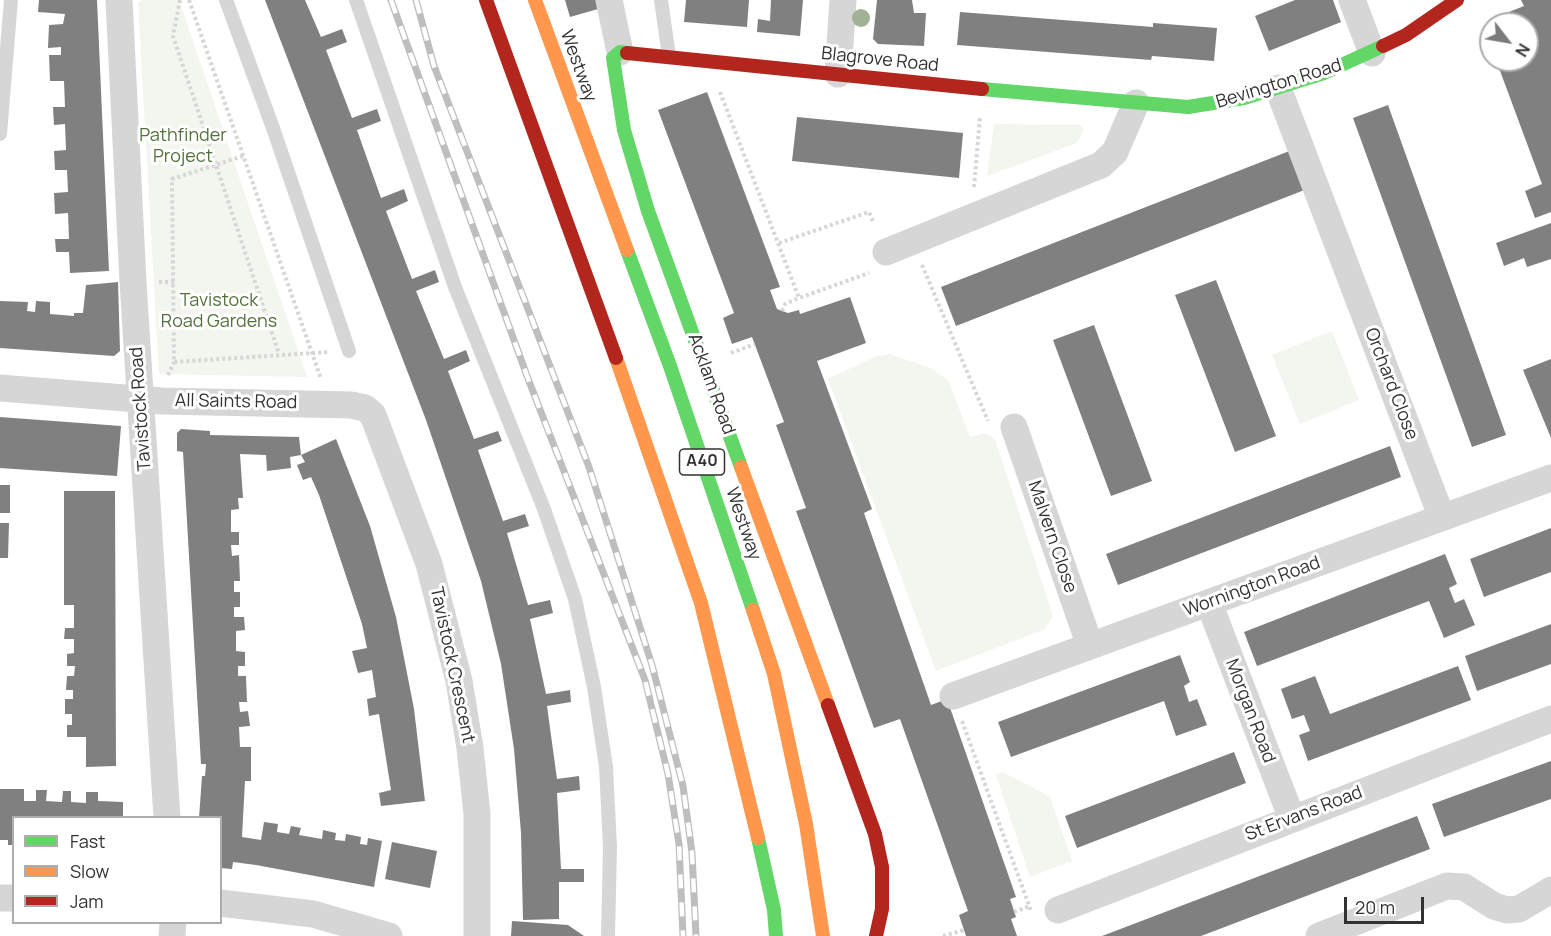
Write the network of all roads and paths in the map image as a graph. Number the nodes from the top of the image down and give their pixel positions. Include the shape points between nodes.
1 (12, 0) edge
2 (119, 0) edge
3 (180, 0) edge
4 (189, 0) edge
5 (226, 0) edge
6 (356, 0) edge
7 (486, 0) edge
8 (535, 0) edge
9 (609, 0) edge
10 (661, 0) edge
11 (843, 0) edge
12 (1352, 0) edge
13 (1457, 0) edge
14 (620, 52) junction
15 (1372, 53) junction
16 (669, 56) junction
17 (708, 60) junction
18 (838, 74) junction
19 (1278, 88) junction
20 (982, 89) junction
21 (1136, 103) junction
22 (0, 134) edge
23 (243, 156) junction
24 (217, 164) junction
25 (971, 218) junction
26 (873, 222) dead end
27 (913, 242) junction
28 (779, 243) junction
29 (878, 262) joint
30 (155, 282) dead end
31 (174, 282) junction
32 (798, 298) junction
33 (782, 311) dead end
34 (349, 351) joint
35 (311, 352) junction
36 (279, 354) junction
37 (174, 362) junction
38 (168, 374) dead end
39 (0, 388) edge
40 (141, 400) junction
41 (330, 404) junction
42 (364, 408) joint
43 (1014, 427) joint
44 (1551, 478) edge
45 (1442, 518) junction
46 (1209, 603) junction
47 (1090, 646) junction
48 (952, 696) joint
49 (1551, 719) edge
50 (167, 816) edge
51 (1292, 819) junction
52 (1551, 890) edge
53 (222, 903) edge
54 (1058, 910) dead end
55 (1014, 912) dead end
56 (964, 930) dead end
57 (390, 936) edge
58 (477, 936) edge
59 (608, 936) edge
60 (776, 936) edge
61 (823, 936) edge
62 (876, 936) edge
63 (943, 936) edge
64 (1319, 936) edge

1 - 22 lane
2 - 40 street, Tavistock Road
3 - 24 path via 173,36
4 - 23 path
5 - 34 lane
6 - 59 lane via 455,287 544,509 575,599 606,767 610,847
7 - 60 main road, A40 via 701,603 737,743 774,910
8 - 61 main road, Westway / A40 via 670,366 774,674 806,824
9 - 14 street, Acklam Road
10 - 16 lane
11 - 18 street
12 - 15 street
13 - 15 main road, Bevington Road
14 - 16 main road, Blagrove Road
14 - 62 main road, Acklam Road via 613,58 624,130 648,211 875,834 882,867 882,909
15 - 19 main road, Bevington Road
16 - 17 main road, Blagrove Road
17 - 18 main road, Blagrove Road
17 - 28 path
18 - 20 main road, Blagrove Road
19 - 21 main road, Bevington Road via 1213,105
19 - 45 street, Orchard Close
20 - 21 main road, Blagrove Road
20 - 25 path
21 - 25 street via 1115,152 1101,165
23 - 24 path
23 - 35 path
24 - 31 path via 172,179
24 - 36 path
25 - 27 street
26 - 28 path via 869,212
27 - 29 street
27 - 43 path via 993,435
28 - 32 path
29 - 32 path
30 - 31 path
31 - 37 path
32 - 33 path via 785,304
34 - 35 path
35 - 36 path
35 - 41 path
36 - 37 path
37 - 38 path
39 - 40 street, All Saints Road
40 - 41 street, All Saints Road
40 - 50 street, Tavistock Road
41 - 42 street, All Saints Road
42 - 58 street, Tavistock Crescent via 377,423 429,564 459,681 477,814
43 - 47 street, Malvern Close
44 - 45 street, Wornington Road
45 - 46 street, Wornington Road
46 - 47 street, Wornington Road
46 - 51 street, Morgan Road
47 - 48 street, Wornington Road
48 - 55 path via 1028,907
49 - 51 street, St Ervans Road
51 - 54 street, St Ervans Road
52 - 64 street via 1519,909 1507,909 1494,906 1464,887 1447,886
53 - 57 street via 313,914
56 - 63 path

